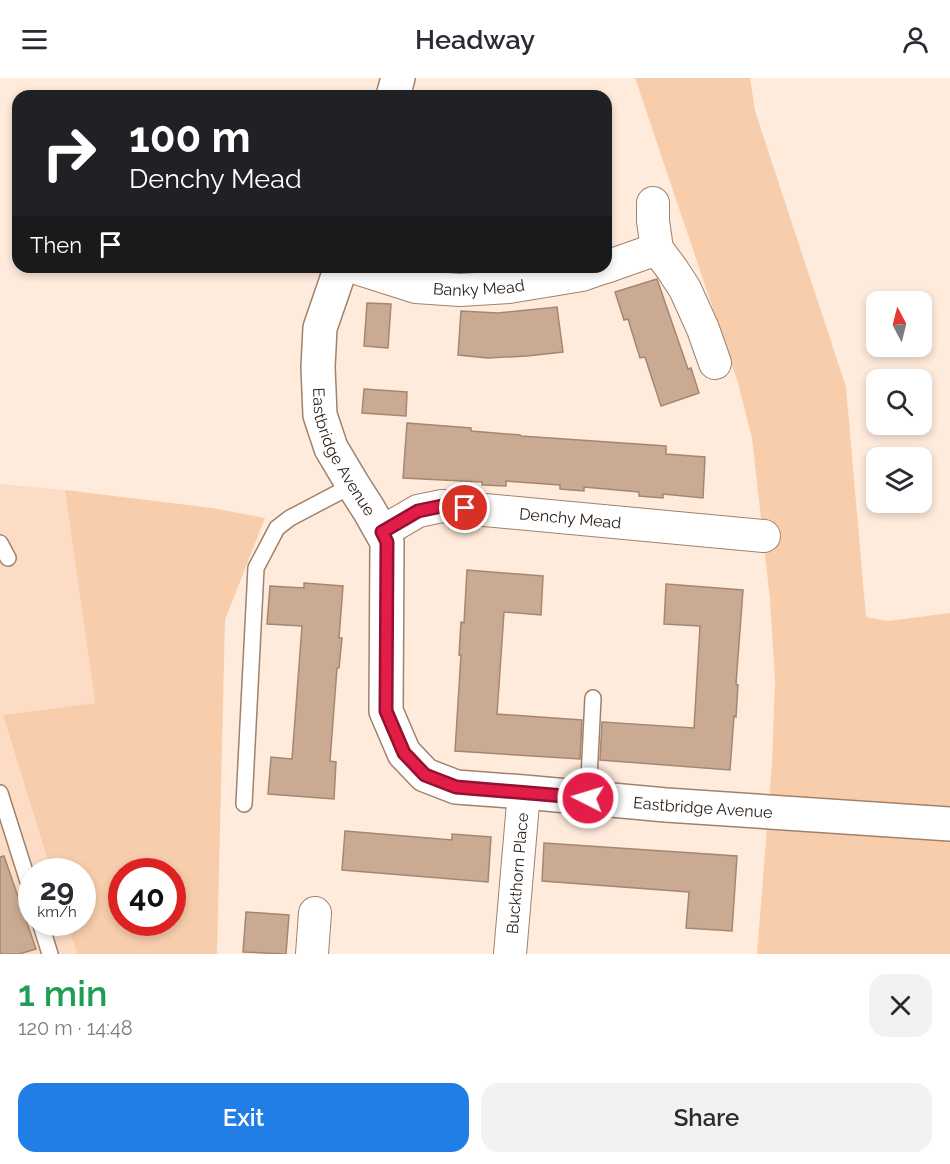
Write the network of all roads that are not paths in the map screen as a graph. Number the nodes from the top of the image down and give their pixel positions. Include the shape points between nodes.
1 (653, 203) dead end
2 (657, 249) junction
3 (612, 265) edge
4 (339, 273) edge
5 (373, 273) edge
6 (588, 273) edge
7 (715, 363) dead end
8 (352, 485) junction
9 (382, 532) junction
10 (764, 536) dead end
11 (0, 543) edge
12 (9, 558) dead end
13 (593, 698) dead end
14 (524, 792) junction
15 (0, 793) edge
16 (588, 798) junction
17 (244, 804) dead end
18 (950, 824) edge
19 (21, 858) edge
20 (315, 913) dead end
21 (44, 936) edge
22 (50, 954) edge
23 (312, 954) edge
24 (510, 954) edge

1 - 2 street
2 - 3 street, Banky Mead
2 - 7 street via 685,289
4 - 8 street, Eastbridge Avenue via 320,328 320,415 331,448
5 - 6 street, Banky Mead via 416,286 460,290 510,287
8 - 9 street, Eastbridge Avenue
8 - 17 lane via 277,528 256,568
9 - 10 street, Denchy Mead via 418,511 442,506
9 - 14 street, Eastbridge Avenue via 387,542 386,711 404,753 425,775 456,787
11 - 12 lane
13 - 16 lane
14 - 16 street, Eastbridge Avenue
14 - 24 street, Buckthorn Place
15 - 19 lane
16 - 18 street, Eastbridge Avenue
20 - 23 street
21 - 22 lane

